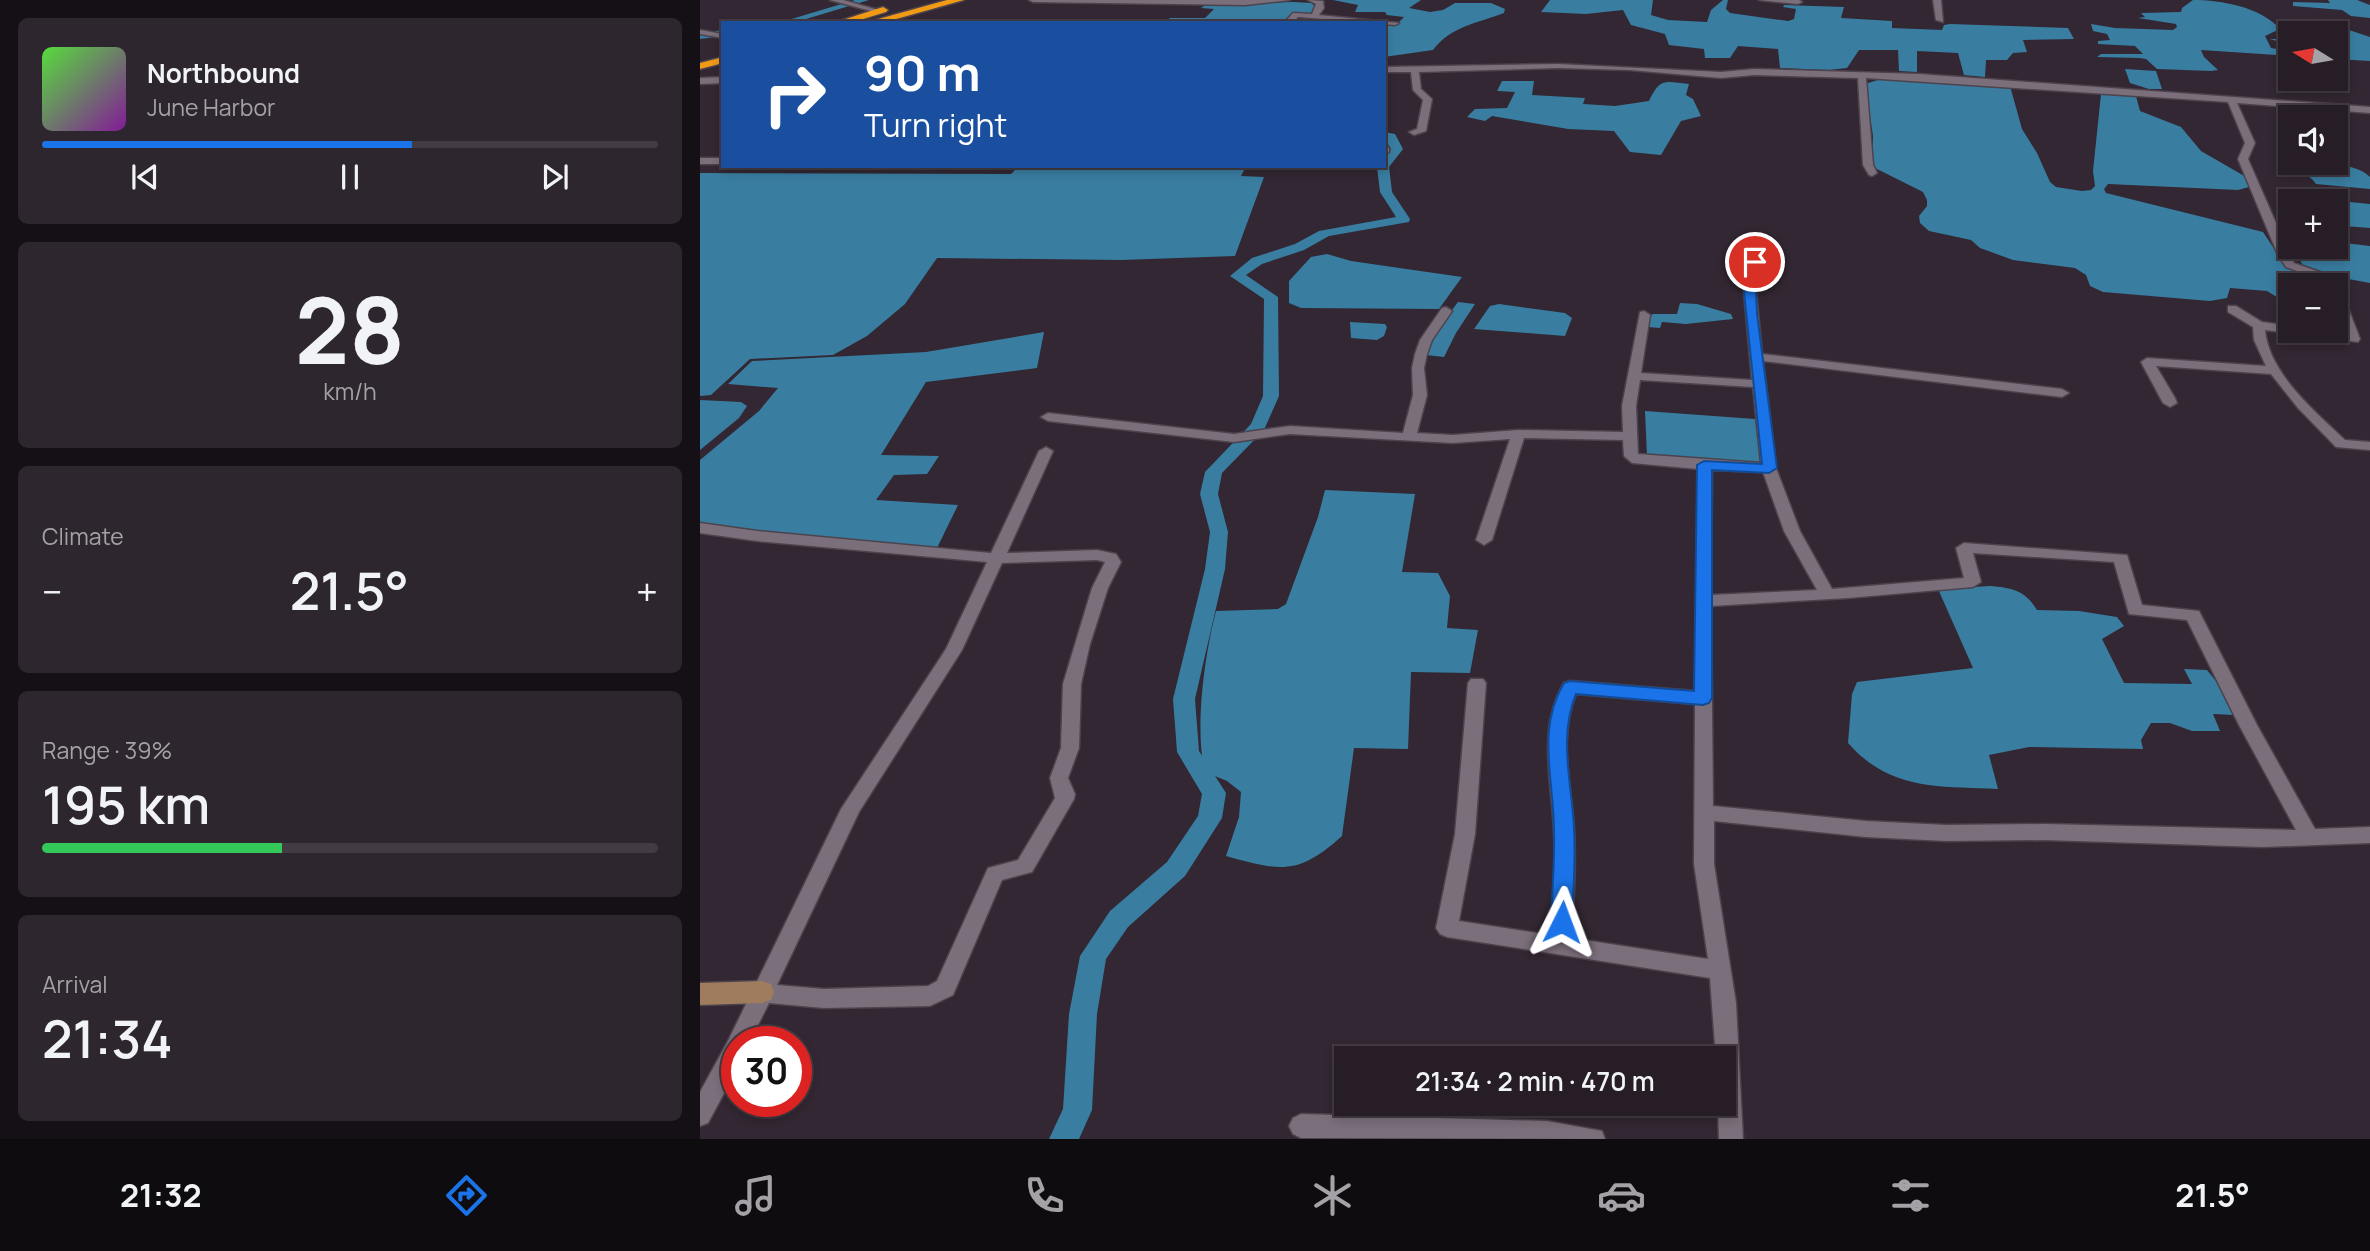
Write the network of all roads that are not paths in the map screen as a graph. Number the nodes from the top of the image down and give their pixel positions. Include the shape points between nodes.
1 (913, 0) edge
2 (959, 0) edge
3 (1033, 0) edge
4 (1286, 0) edge
5 (1312, 0) edge
6 (1763, 0) edge
7 (1937, 0) edge
8 (836, 1) edge
9 (1204, 1) edge
10 (1798, 2) dead end
11 (878, 11) junction
12 (1192, 11) dead end
13 (1314, 16) junction
14 (1940, 20) dead end
15 (845, 21) edge
16 (877, 21) edge
17 (1290, 21) edge
18 (1372, 21) edge
19 (1386, 22) edge
20 (1395, 23) dead end
21 (721, 53) edge
22 (700, 58) edge
23 (721, 61) edge
24 (700, 66) edge
25 (1415, 69) junction
26 (1386, 70) edge
27 (1861, 75) junction
28 (721, 80) edge
29 (700, 81) edge
30 (2231, 99) junction
31 (2370, 110) edge
32 (1414, 132) dead end
33 (700, 161) edge
34 (721, 161) edge
35 (1872, 173) dead end
36 (1755, 262) dead end
37 (2313, 273) edge
38 (2232, 309) dead end
39 (1446, 311) dead end
40 (1644, 315) dead end
41 (2348, 323) edge
42 (2259, 325) junction
43 (2278, 328) edge
44 (2348, 338) edge
45 (1758, 357) junction
46 (2277, 371) junction
47 (1634, 376) junction
48 (1761, 384) junction
49 (2062, 393) dead end
50 (2170, 403) dead end
51 (1048, 417) dead end
52 (1518, 434) junction
53 (1628, 436) junction
54 (1409, 437) junction
55 (2370, 446) edge
56 (1046, 451) dead end
57 (1704, 465) junction
58 (1769, 468) junction
59 (700, 528) edge
60 (1484, 540) dead end
61 (997, 558) junction
62 (1827, 594) junction
63 (1704, 601) junction
64 (1478, 683) dead end
65 (1703, 698) junction
66 (1703, 812) junction
67 (2370, 835) edge
68 (2310, 838) junction
69 (1560, 947) junction
70 (1718, 970) junction
71 (762, 992) junction
72 (700, 995) edge
73 (746, 1026) edge
74 (721, 1075) edge
75 (700, 1115) edge
76 (1301, 1126) dead end
77 (1593, 1139) edge
78 (1731, 1139) edge

1 - 11 highway
2 - 16 highway
3 - 9 street
4 - 9 street
5 - 13 street via 1320,3
6 - 10 street
7 - 14 street
8 - 11 street
9 - 12 street
11 - 15 highway
13 - 17 street via 1296,15
13 - 18 street
19 - 20 street
21 - 22 highway
23 - 24 highway
25 - 26 street
25 - 27 street via 1532,66 1721,75
25 - 32 street via 1418,92 1428,99 1421,131
27 - 30 street via 1983,79
27 - 35 street
28 - 29 street
30 - 31 street
30 - 37 street via 2250,143 2243,159 2284,255 2290,265
33 - 34 street
36 - 45 street via 1750,292
38 - 42 street
39 - 54 street via 1421,354 1420,395
40 - 47 street
41 - 44 street via 2354,339
42 - 43 street
42 - 46 street via 2260,342
45 - 48 street
45 - 49 street
46 - 50 street via 2147,362
46 - 55 street via 2341,444
47 - 48 street
47 - 53 street
48 - 58 street
51 - 54 street via 1234,438 1274,431
52 - 53 street
52 - 54 street
52 - 60 street
53 - 57 street via 1631,456 1637,460
56 - 61 street
57 - 58 street
57 - 63 street
58 - 62 street via 1791,531
59 - 61 street
61 - 71 street via 954,650 851,809
61 - 71 street via 1097,555 1113,562 1100,588 1072,684 1070,748 1059,778 1065,794 1057,814 1025,866 995,874 948,983 937,994 813,999
62 - 63 street
62 - 68 street via 1973,582 1964,548 2121,558 2135,610 2193,615
63 - 65 street
64 - 69 street via 1465,834 1447,928
65 - 66 street
65 - 69 street via 1570,687 1559,714 1557,750 1564,829
66 - 68 street via 1946,833
66 - 70 street via 1704,864
67 - 68 street
69 - 70 street
70 - 78 street via 1726,1003
71 - 72 street
71 - 73 street
74 - 75 street
76 - 77 street via 1547,1133

